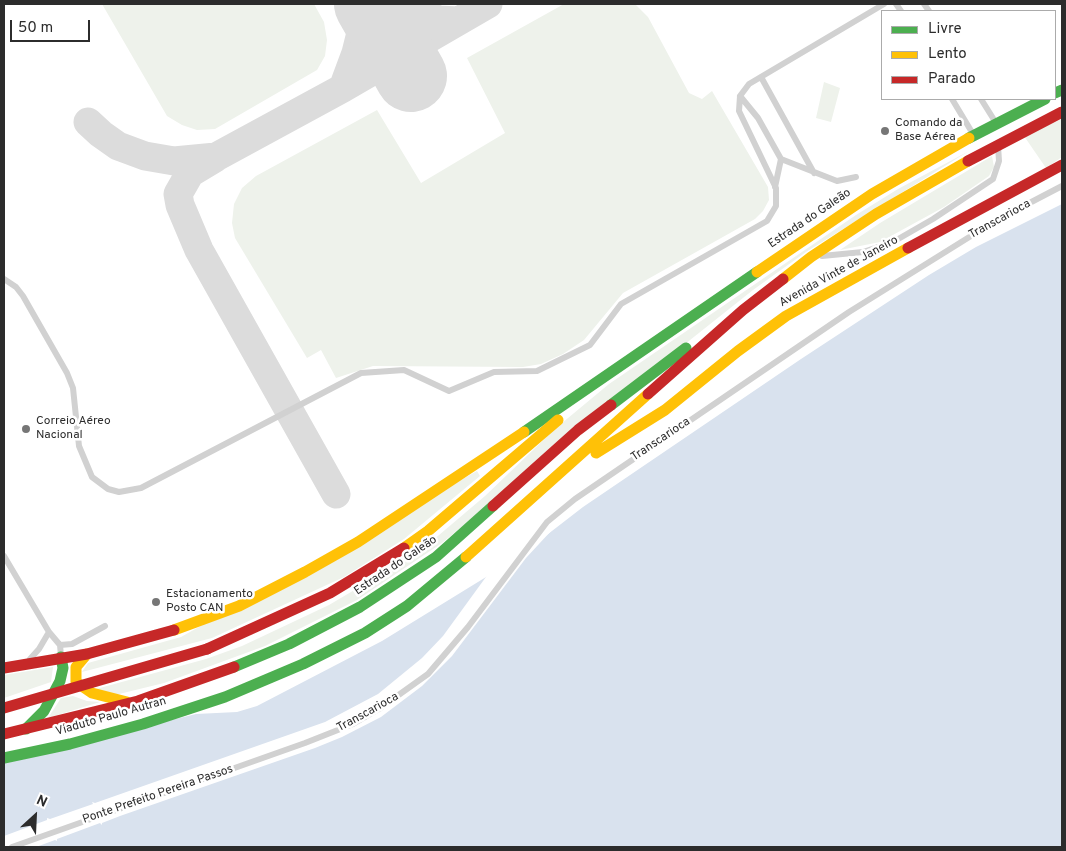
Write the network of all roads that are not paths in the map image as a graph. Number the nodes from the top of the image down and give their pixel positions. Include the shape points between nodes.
1 (884, 4) edge
2 (761, 77) junction
3 (740, 96) junction
4 (953, 100) edge
5 (981, 100) edge
6 (1044, 100) edge
7 (1062, 112) edge
8 (997, 134) junction
9 (974, 136) junction
10 (781, 159) junction
11 (1062, 165) edge
12 (814, 173) junction
13 (856, 177) dead end
14 (1062, 186) edge
15 (775, 187) junction
16 (811, 257) junction
17 (4, 279) edge
18 (743, 310) junction
19 (602, 382) junction
20 (543, 490) junction
21 (4, 556) edge
22 (105, 626) dead end
23 (49, 632) junction
24 (84, 638) junction
25 (60, 645) junction
26 (87, 654) junction
27 (61, 657) junction
28 (26, 664) junction
29 (4, 668) edge
30 (225, 698) joint
31 (138, 702) junction
32 (4, 708) edge
33 (4, 729) edge
34 (24, 730) junction
35 (4, 734) edge
36 (305, 743) joint
37 (4, 758) edge
38 (12, 847) edge

1 - 2 lane
2 - 3 lane via 749,84
2 - 12 lane
3 - 10 lane via 758,118
3 - 15 lane via 739,111
4 - 9 lane
5 - 8 lane
6 - 8 main road, Estrada do Galeão
7 - 8 main road, Estrada do Galeão
8 - 9 main road, Estrada do Galeão
8 - 16 main road, Estrada do Galeão
8 - 16 lane via 999,161 993,178 933,219 893,242 870,249
9 - 19 main road, Estrada do Galeão via 872,194
10 - 12 lane
10 - 15 lane
11 - 20 main road, Avenida Vinte de Janeiro via 786,316 665,410 584,460
12 - 13 lane via 837,181
14 - 36 lane, Transcarioca via 995,222 849,312 575,499 548,522 428,674 379,709
15 - 17 lane via 776,206 767,221 621,304 590,345 537,371 494,372 449,391 404,370 361,373 140,488 119,492 92,478 79,446 73,388 67,373 23,296 16,286
16 - 18 main road, Estrada do Galeão
18 - 20 main road, Estrada do Galeão
18 - 31 main road, Estrada do Galeão via 640,381 578,430 478,521 407,578 289,644 218,674
19 - 26 main road, Estrada do Galeão via 358,542 304,572 239,606 192,625
19 - 32 main road, Estrada do Galeão, bridge via 428,531 330,593 207,649
20 - 30 main road, Estrada do Galeão via 455,567 390,617 303,664
21 - 23 lane
22 - 24 lane
23 - 25 lane
23 - 28 lane
24 - 25 lane
24 - 26 lane
25 - 27 lane
26 - 27 main road, Estrada do Galeão
26 - 31 main road via 74,671 79,686 107,698
27 - 28 main road, Estrada do Galeão
27 - 34 main road via 63,668 56,688 44,711
28 - 29 main road, Estrada do Galeão
30 - 37 main road, Viaduto Paulo Autran via 115,731
31 - 34 main road, Estrada do Galeão
33 - 34 main road
34 - 35 main road, Estrada do Galeão
36 - 38 lane, Ponte Prefeito Pereira Passos

